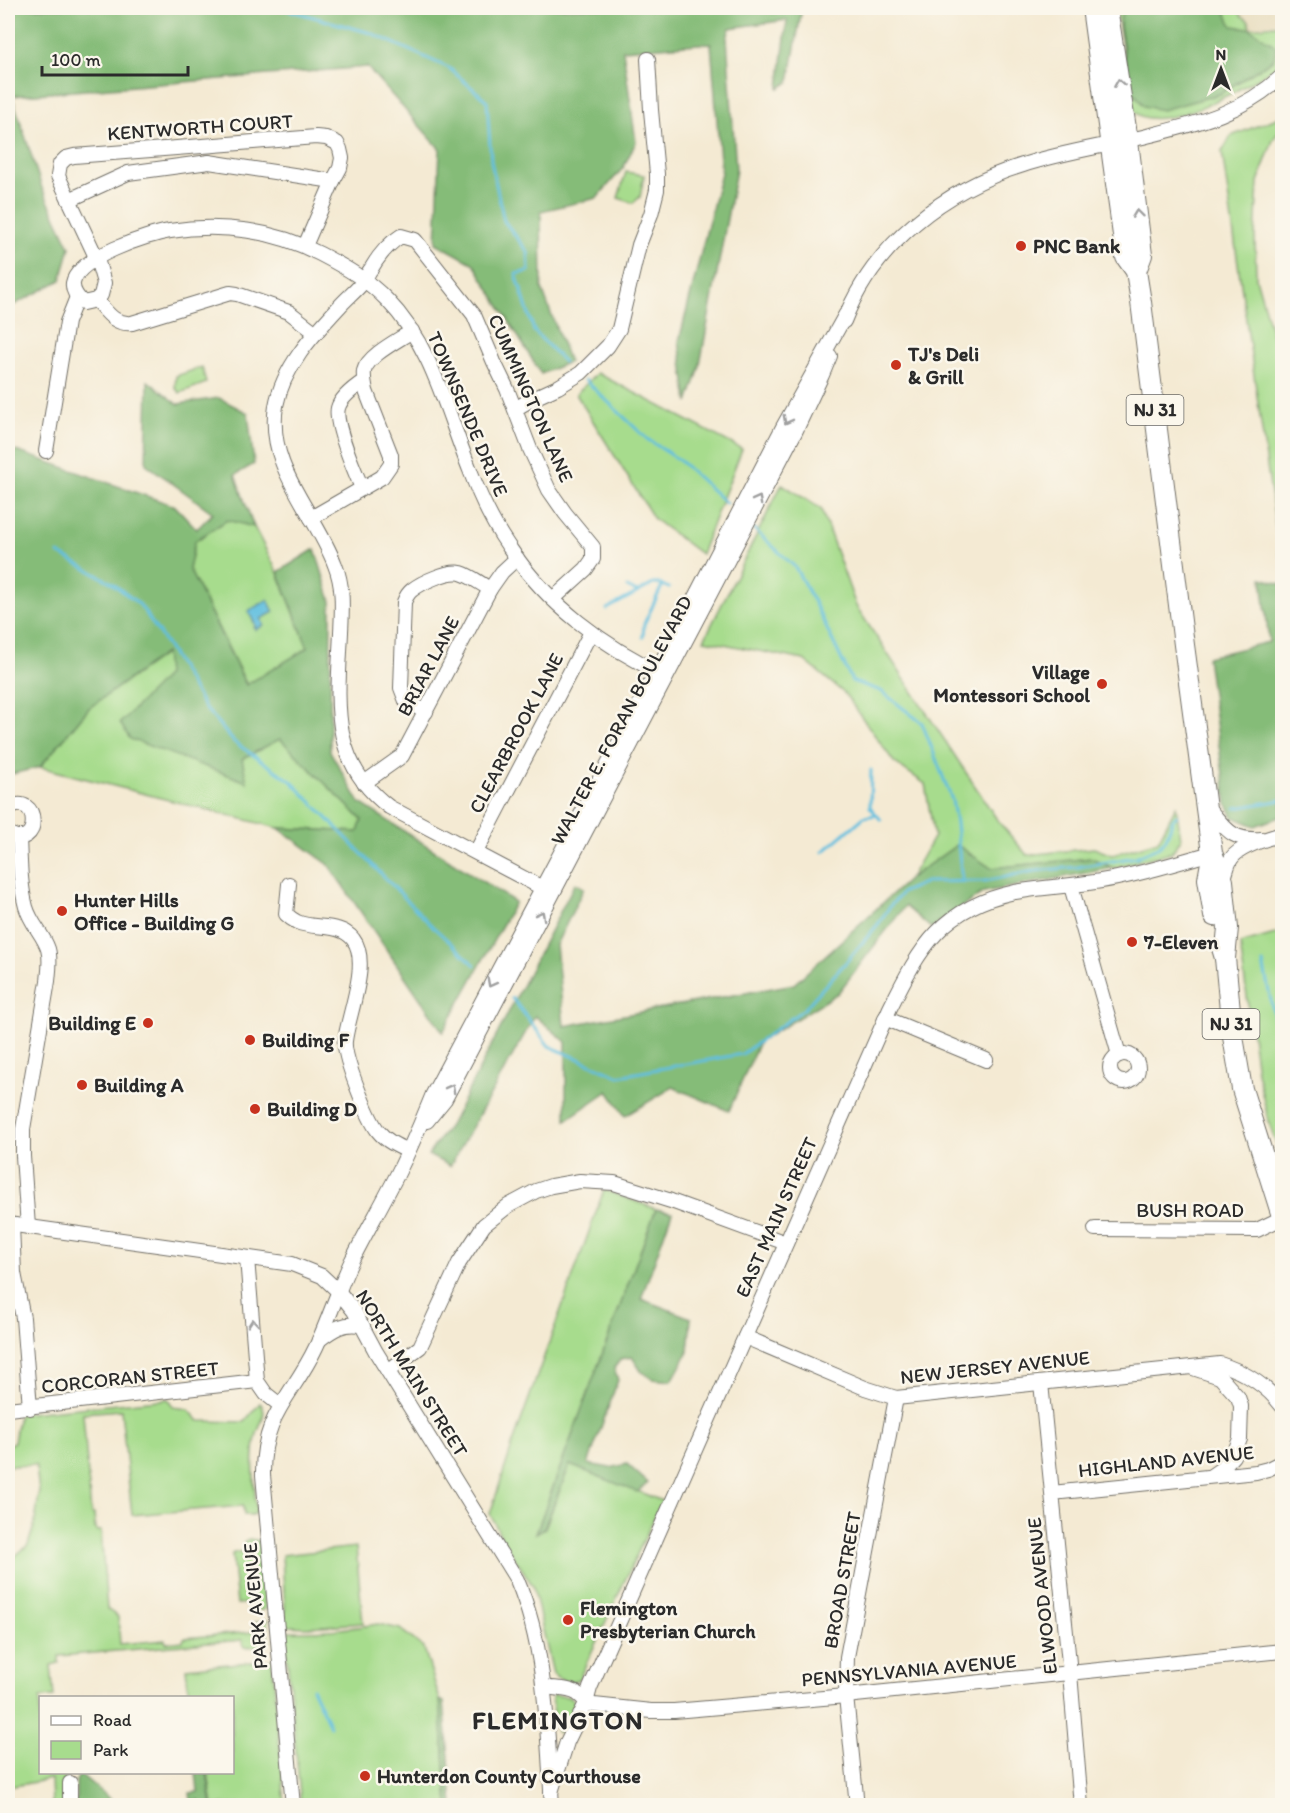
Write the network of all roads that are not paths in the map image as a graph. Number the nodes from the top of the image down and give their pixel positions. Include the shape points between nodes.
1 (1092, 8) edge
2 (1107, 8) edge
3 (648, 59) dead end
4 (1282, 76) edge
5 (1119, 143) junction
6 (333, 181) junction
7 (69, 200) junction
8 (305, 246) junction
9 (97, 259) junction
10 (365, 280) junction
11 (77, 297) junction
12 (96, 300) junction
13 (412, 331) junction
14 (316, 333) junction
15 (364, 381) junction
16 (515, 409) junction
17 (46, 451) dead end
18 (362, 488) junction
19 (312, 518) junction
20 (517, 558) junction
21 (490, 589) junction
22 (553, 599) junction
23 (591, 632) junction
24 (662, 673) junction
25 (426, 712) junction
26 (364, 783) junction
27 (1205, 805) junction
28 (8, 809) edge
29 (1282, 834) edge
30 (13, 835) edge
31 (1266, 839) junction
32 (476, 852) junction
33 (1212, 853) junction
34 (1223, 881) junction
35 (289, 884) dead end
36 (1071, 886) junction
37 (547, 890) junction
38 (1225, 958) junction
39 (885, 1018) junction
40 (1119, 1055) dead end
41 (986, 1060) dead end
42 (8, 1143) edge
43 (23, 1146) junction
44 (408, 1151) junction
45 (1282, 1217) edge
46 (10, 1224) edge
47 (28, 1227) junction
48 (1095, 1229) dead end
49 (786, 1243) junction
50 (247, 1258) junction
51 (339, 1292) junction
52 (363, 1326) junction
53 (745, 1337) junction
54 (319, 1340) junction
55 (1188, 1366) junction
56 (388, 1371) junction
57 (1254, 1380) junction
58 (257, 1381) junction
59 (1041, 1383) junction
60 (896, 1398) junction
61 (280, 1406) junction
62 (1241, 1406) junction
63 (1282, 1406) edge
64 (30, 1408) junction
65 (8, 1409) edge
66 (1240, 1439) junction
67 (1282, 1462) edge
68 (1268, 1469) junction
69 (1209, 1477) junction
70 (1052, 1493) junction
71 (1282, 1651) edge
72 (1070, 1673) junction
73 (544, 1687) junction
74 (846, 1696) junction
75 (586, 1703) junction
76 (70, 1783) dead end
77 (552, 1799) edge
78 (70, 1806) edge
79 (293, 1806) edge
80 (857, 1806) edge
81 (1082, 1806) edge

1 - 5 highway, NJ 31
5 -> 2 highway, NJ 31
3 - 16 street via 657,190 619,329 581,373
4 - 5 street, WALTER E. FORAN BOULEVARD via 1266,91 1230,111
5 - 24 street, WALTER E. FORAN BOULEVARD via 1021,165 980,182 943,202 884,255 855,296 806,385
5 - 27 highway, NJ 31 via 1142,255 1136,271
6 - 7 street via 209,162 128,173
6 - 7 street, KENTWORTH COURT via 340,168 340,149 336,143 316,137 66,158 60,164 58,176
6 - 8 street, KENTWORTH COURT
7 - 9 street, KENTWORTH COURT
8 - 9 street, TOWNSENDE DRIVE via 265,233 188,229 129,243
8 - 10 street, TOWNSENDE DRIVE
9 - 11 street, TOWNSENDE DRIVE via 82,268 73,282
9 - 12 street via 104,283
10 - 13 street, TOWNSENDE DRIVE
10 - 14 street, CUMMINGTON LANE
10 - 16 street, CUMMINGTON LANE via 389,244 401,236 415,240 474,315
11 - 12 street via 83,303
11 - 17 street via 67,322
12 - 14 street via 123,324 237,294 289,312
13 - 15 street via 371,359 364,370
13 - 20 street, TOWNSENDE DRIVE via 436,376 478,489
14 - 19 street, CUMMINGTON LANE via 286,374 275,417 281,460
15 - 18 street via 338,407 338,423
15 - 18 street via 391,464 382,477
16 - 22 street, CUMMINGTON LANE via 549,490 593,547 593,559 586,569
18 - 19 street
19 - 26 street, CUMMINGTON LANE via 335,562 340,582 340,730 350,761
20 - 21 street, BRIAR LANE
20 - 22 street, TOWNSENDE DRIVE
21 - 25 street, BRIAR LANE
21 - 25 street via 453,572 415,588 406,596 401,688 406,701
22 - 23 street, TOWNSENDE DRIVE
23 - 24 street, TOWNSENDE DRIVE
23 - 32 street, CLEARBROOK LANE
24 - 37 street, WALTER E. FORAN BOULEVARD
25 - 26 street, BRIAR LANE via 402,756
26 - 32 street, CUMMINGTON LANE via 389,807
27 - 31 street via 1233,835
27 - 33 highway, NJ 31
28 - 30 street via 16,805 26,807 32,815 31,829 24,836
29 - 31 street
30 - 43 street via 30,920 50,958
31 - 34 street via 1234,855
32 - 37 street, CUMMINGTON LANE
33 - 34 highway, NJ 31
33 - 36 street, EAST MAIN STREET
33 - 38 highway, NJ 31 via 1208,879
34 - 38 highway, NJ 31 via 1228,928
35 - 44 street via 286,914 298,922 338,929 352,938 359,951 361,964 345,1040 346,1056 374,1124 385,1139
36 - 39 street, EAST MAIN STREET via 999,896 954,917 921,951
36 - 40 street
37 - 44 street, WALTER E. FORAN BOULEVARD via 445,1099
38 - 45 highway, NJ 31 via 1242,1089
39 - 41 street
39 - 49 street, EAST MAIN STREET
42 - 43 street
43 - 47 street
44 - 51 street, WALTER E. FORAN BOULEVARD
45 - 48 street, BUSH ROAD via 1257,1230
46 - 47 street, NORTH MAIN STREET
46 - 64 street
47 - 50 street, NORTH MAIN STREET
49 - 53 street, EAST MAIN STREET
49 - 56 street via 614,1183 580,1181 551,1186 508,1206 484,1225 459,1263 420,1347
50 - 51 street, NORTH MAIN STREET via 308,1269
58 -> 50 street
51 - 52 street, NORTH MAIN STREET
51 - 54 street, PARK AVENUE
52 - 54 street via 341,1326
52 - 56 street, NORTH MAIN STREET
53 - 60 street, NEW JERSEY AVENUE
53 - 75 street, EAST MAIN STREET
54 - 61 street, PARK AVENUE
55 - 57 street, NEW JERSEY AVENUE via 1220,1364 1241,1370
55 - 59 street, NEW JERSEY AVENUE
55 - 62 street, NEW JERSEY AVENUE via 1220,1377
56 - 73 street, NORTH MAIN STREET via 517,1580 533,1628
57 - 62 street via 1241,1390
57 - 63 street, NEW JERSEY AVENUE
58 - 61 street
58 - 64 street, CORCORAN STREET
59 - 60 street, NEW JERSEY AVENUE
59 - 70 street, ELWOOD AVENUE
60 - 74 street, BROAD STREET via 850,1638
61 - 79 street, PARK AVENUE via 268,1433 262,1475
62 - 66 street
64 - 65 street, CORCORAN STREET
66 - 68 street via 1239,1455 1245,1463
66 - 69 street via 1233,1456
67 - 68 street, HIGHLAND AVENUE
68 - 69 street, HIGHLAND AVENUE
69 - 70 street, HIGHLAND AVENUE
70 - 72 street, ELWOOD AVENUE
71 - 72 street, PENNSYLVANIA AVENUE
72 - 74 street, PENNSYLVANIA AVENUE
72 - 81 street, ELWOOD AVENUE
73 - 75 street, PENNSYLVANIA AVENUE via 572,1691
73 - 77 street, NORTH MAIN STREET
74 - 75 street, PENNSYLVANIA AVENUE via 674,1711
74 - 80 street, BROAD STREET
75 - 77 street, EAST MAIN STREET via 567,1742
76 - 78 street

